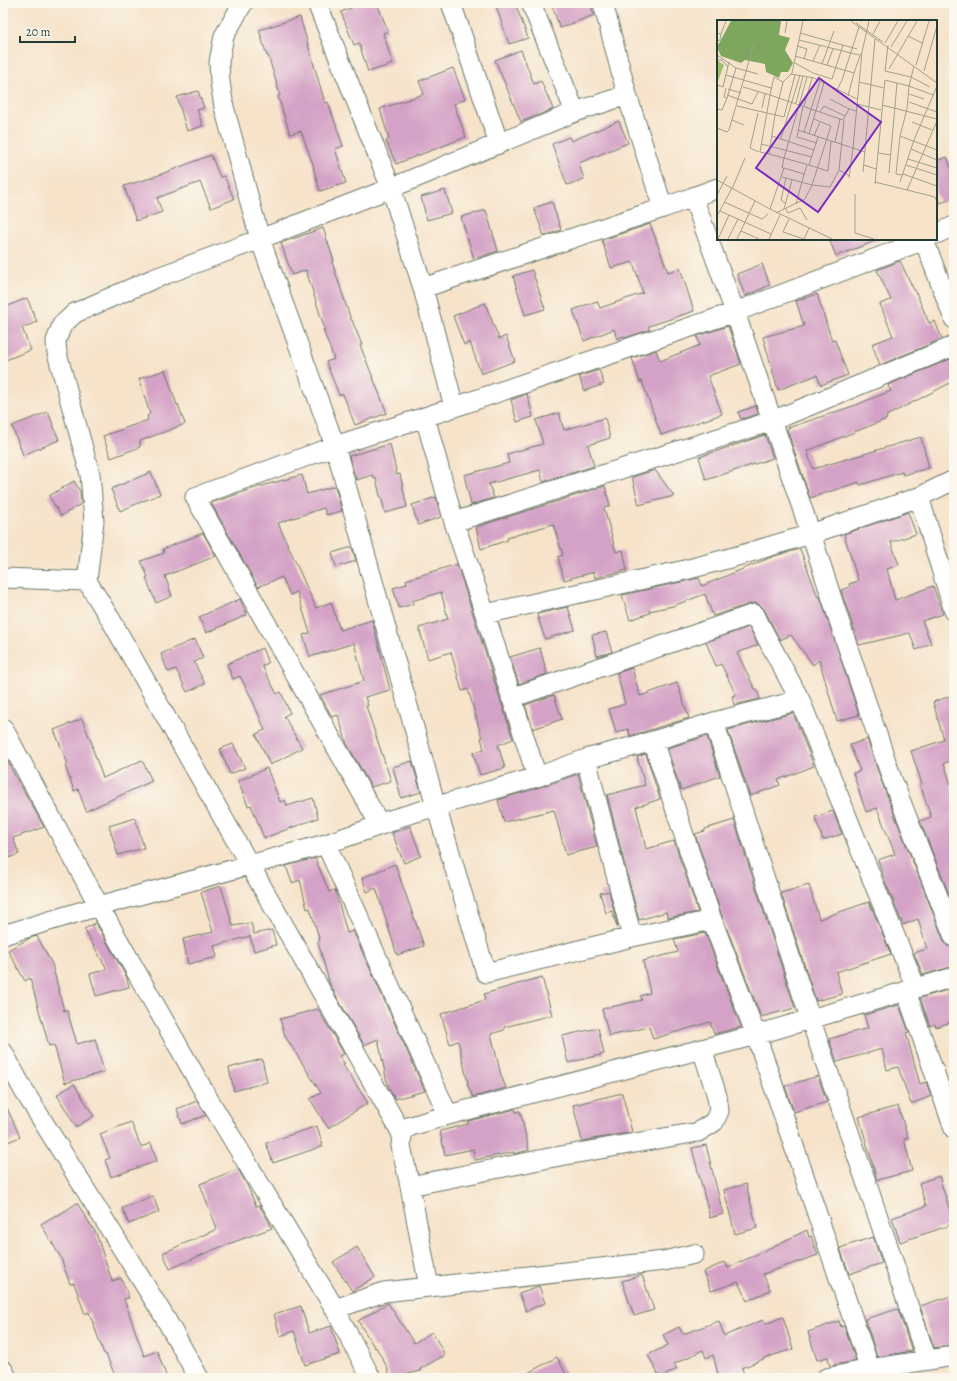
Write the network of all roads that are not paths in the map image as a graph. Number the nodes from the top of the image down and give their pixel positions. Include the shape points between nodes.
1 (243, 3) edge
2 (317, 3) edge
3 (451, 3) edge
4 (531, 3) edge
5 (603, 3) edge
6 (627, 95) junction
7 (575, 112) junction
8 (498, 144) junction
9 (391, 188) junction
10 (717, 188) edge
11 (693, 197) junction
12 (663, 208) junction
13 (954, 226) edge
14 (937, 234) edge
15 (260, 239) junction
16 (923, 240) edge
17 (929, 240) edge
18 (423, 288) junction
19 (735, 312) junction
20 (954, 319) edge
21 (954, 346) edge
22 (454, 407) junction
23 (425, 417) junction
24 (772, 421) junction
25 (335, 446) junction
26 (954, 480) edge
27 (919, 497) junction
28 (454, 522) junction
29 (812, 534) junction
30 (3, 578) edge
31 (87, 581) junction
32 (954, 611) edge
33 (485, 614) junction
34 (511, 698) junction
35 (800, 700) junction
36 (714, 722) junction
37 (3, 728) edge
38 (653, 741) junction
39 (586, 759) junction
40 (537, 777) junction
41 (436, 806) junction
42 (326, 844) junction
43 (250, 865) junction
44 (99, 906) junction
45 (712, 920) junction
46 (3, 934) edge
47 (632, 937) junction
48 (954, 937) edge
49 (954, 977) edge
50 (911, 989) junction
51 (810, 1018) junction
52 (756, 1035) junction
53 (702, 1049) junction
54 (3, 1052) edge
55 (448, 1115) junction
56 (954, 1129) edge
57 (402, 1134) junction
58 (410, 1186) junction
59 (694, 1254) dead end
60 (428, 1287) junction
61 (335, 1308) junction
62 (954, 1356) edge
63 (927, 1360) junction
64 (870, 1369) junction
65 (3, 1370) edge
66 (7, 1378) edge
67 (199, 1378) edge
68 (371, 1378) edge
69 (826, 1378) edge

1 - 15 street via 224,36 219,62 220,82 224,107
2 - 9 street
3 - 8 street
4 - 7 street
5 - 6 street
6 - 7 street
6 - 12 street
7 - 8 street
8 - 9 street
9 - 15 street
9 - 18 street
10 - 11 street
11 - 12 street
11 - 19 street
12 - 18 street
13 - 14 street
15 - 25 street
15 - 31 street via 153,279 76,313 62,325 56,341 57,353 90,474 94,521
16 - 19 street
17 - 20 street
18 - 22 street
19 - 22 street
19 - 24 street
21 - 24 street
22 - 23 street
23 - 25 street
23 - 28 street
24 - 28 street
24 - 29 street
25 - 41 street
25 - 41 street via 195,497 378,823
26 - 27 street
27 - 29 street
27 - 32 street
28 - 33 street
29 - 33 street via 685,570
29 - 48 street via 892,779
30 - 31 street
31 - 43 street via 112,620
33 - 34 street
34 - 35 street via 754,614
34 - 40 street
35 - 36 street
35 - 50 street
36 - 38 street
36 - 51 street
37 - 44 street
38 - 39 street
38 - 45 street
39 - 40 street
39 - 47 street
40 - 41 street
41 - 42 street
41 - 47 street via 486,973
42 - 43 street
42 - 55 street
43 - 44 street
43 - 57 street
44 - 46 street
44 - 61 street via 206,1095
45 - 47 street
45 - 52 street
49 - 50 street
50 - 51 street
50 - 56 street
51 - 52 street
51 - 63 street
52 - 53 street
52 - 64 street
53 - 55 street
53 - 58 street via 717,1096 719,1111 714,1122 698,1132
54 - 67 street via 24,1091 164,1316
55 - 57 street via 408,1128
57 - 58 street via 401,1146
58 - 60 street
59 - 60 street via 664,1261
60 - 61 street via 384,1292
61 - 68 street
62 - 63 street
63 - 64 street
64 - 69 street
65 - 66 street

